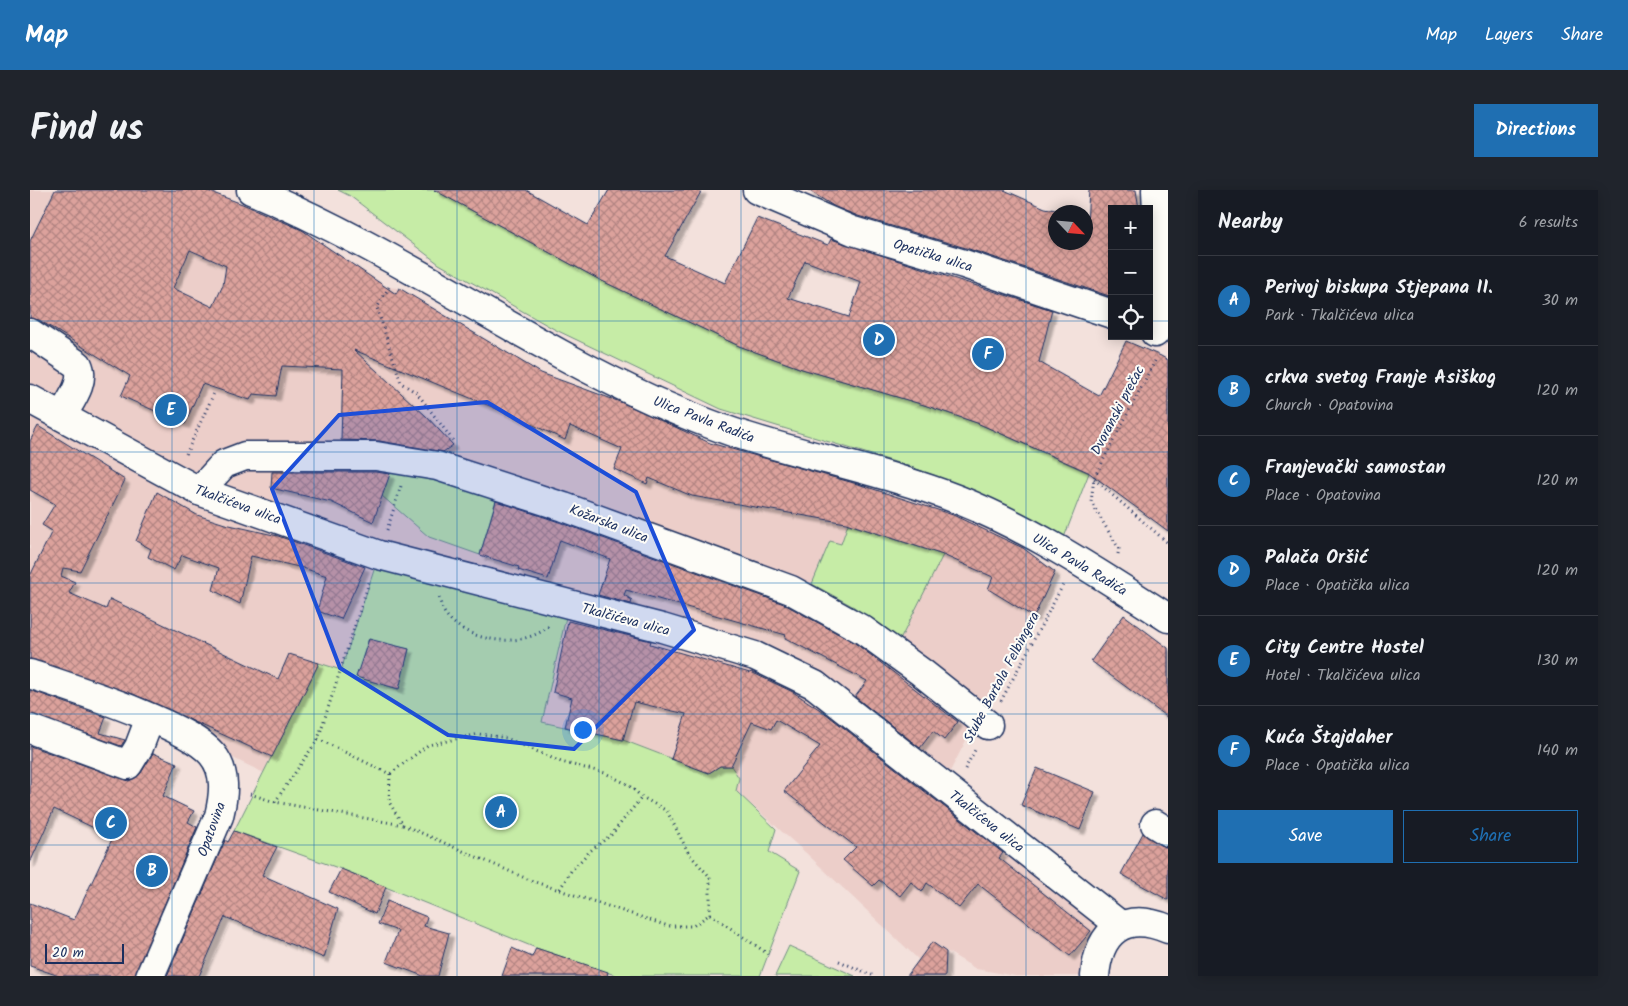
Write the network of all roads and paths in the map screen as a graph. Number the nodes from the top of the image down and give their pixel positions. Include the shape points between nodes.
1 (757, 190) edge
2 (1156, 190) edge
3 (263, 194) edge
4 (377, 308) dead end
5 (1108, 313) edge
6 (30, 333) edge
7 (1158, 338) edge
8 (215, 391) dead end
9 (30, 399) edge
10 (62, 416) junction
11 (409, 461) junction
12 (437, 466) junction
13 (173, 478) junction
14 (1094, 478) junction
15 (199, 491) junction
16 (1168, 543) edge
17 (379, 555) junction
18 (1116, 559) dead end
19 (434, 569) junction
20 (1066, 580) dead end
21 (569, 604) junction
22 (362, 605) dead end
23 (1168, 618) edge
24 (30, 674) edge
25 (150, 718) junction
26 (988, 725) junction
27 (30, 729) edge
28 (318, 739) junction
29 (390, 774) junction
30 (223, 785) junction
31 (953, 793) junction
32 (642, 797) junction
33 (275, 802) junction
34 (403, 825) junction
35 (560, 889) junction
36 (710, 914) junction
37 (1120, 925) junction
38 (1168, 929) edge
39 (768, 954) dead end
40 (839, 961) dead end
41 (150, 976) edge
42 (874, 976) edge
43 (1095, 976) edge

1 - 5 street, Opatička ulica via 853,231
2 - 7 street via 1162,313
3 - 23 street, Ulica Pavla Radića via 654,401 753,439 890,476 959,500 1021,528
4 - 12 path via 401,383 417,394 459,447
6 - 10 street via 78,365 81,372 79,385
7 - 14 path, Dvoranski prečac
8 - 13 path
9 - 10 street, Tkalčićeva ulica
10 - 13 street, Tkalčićeva ulica
11 - 12 street, Kožarska ulica
11 - 15 street, Kožarska ulica via 376,456 245,456 224,464
11 - 17 path
12 - 26 street, Kožarska ulica via 564,507 791,590 863,630
13 - 15 street, Tkalčićeva ulica
14 - 16 path
14 - 18 path via 1091,502 1119,549
15 - 17 street, Tkalčićeva ulica
17 - 19 street, Tkalčićeva ulica
19 - 21 street, Tkalčićeva ulica
19 - 21 path via 437,594 447,616 464,630 489,638 518,640 538,636
20 - 26 path, Stube Bartola Felbingera
21 - 31 street, Tkalčićeva ulica via 755,656 815,685
22 - 28 path
24 - 25 street, Opatovina
25 - 27 street via 128,765
25 - 30 street, Opatovina via 200,742 213,755
26 - 31 path, Stube Bartola Felbingera
28 - 29 path
28 - 33 path
29 - 32 path via 428,745 479,734 506,738 561,762 605,773 627,784
29 - 34 path via 389,802
30 - 33 path
30 - 41 street, Opatovina via 223,799 213,832
31 - 37 street, Tkalčićeva ulica
32 - 35 path via 611,835 571,871
32 - 36 path via 667,812 689,854 710,877
33 - 34 path
34 - 35 path via 532,881
35 - 36 path via 668,926 693,926
36 - 39 path
37 - 38 street via 1144,922
37 - 43 street via 1102,943
40 - 42 path

